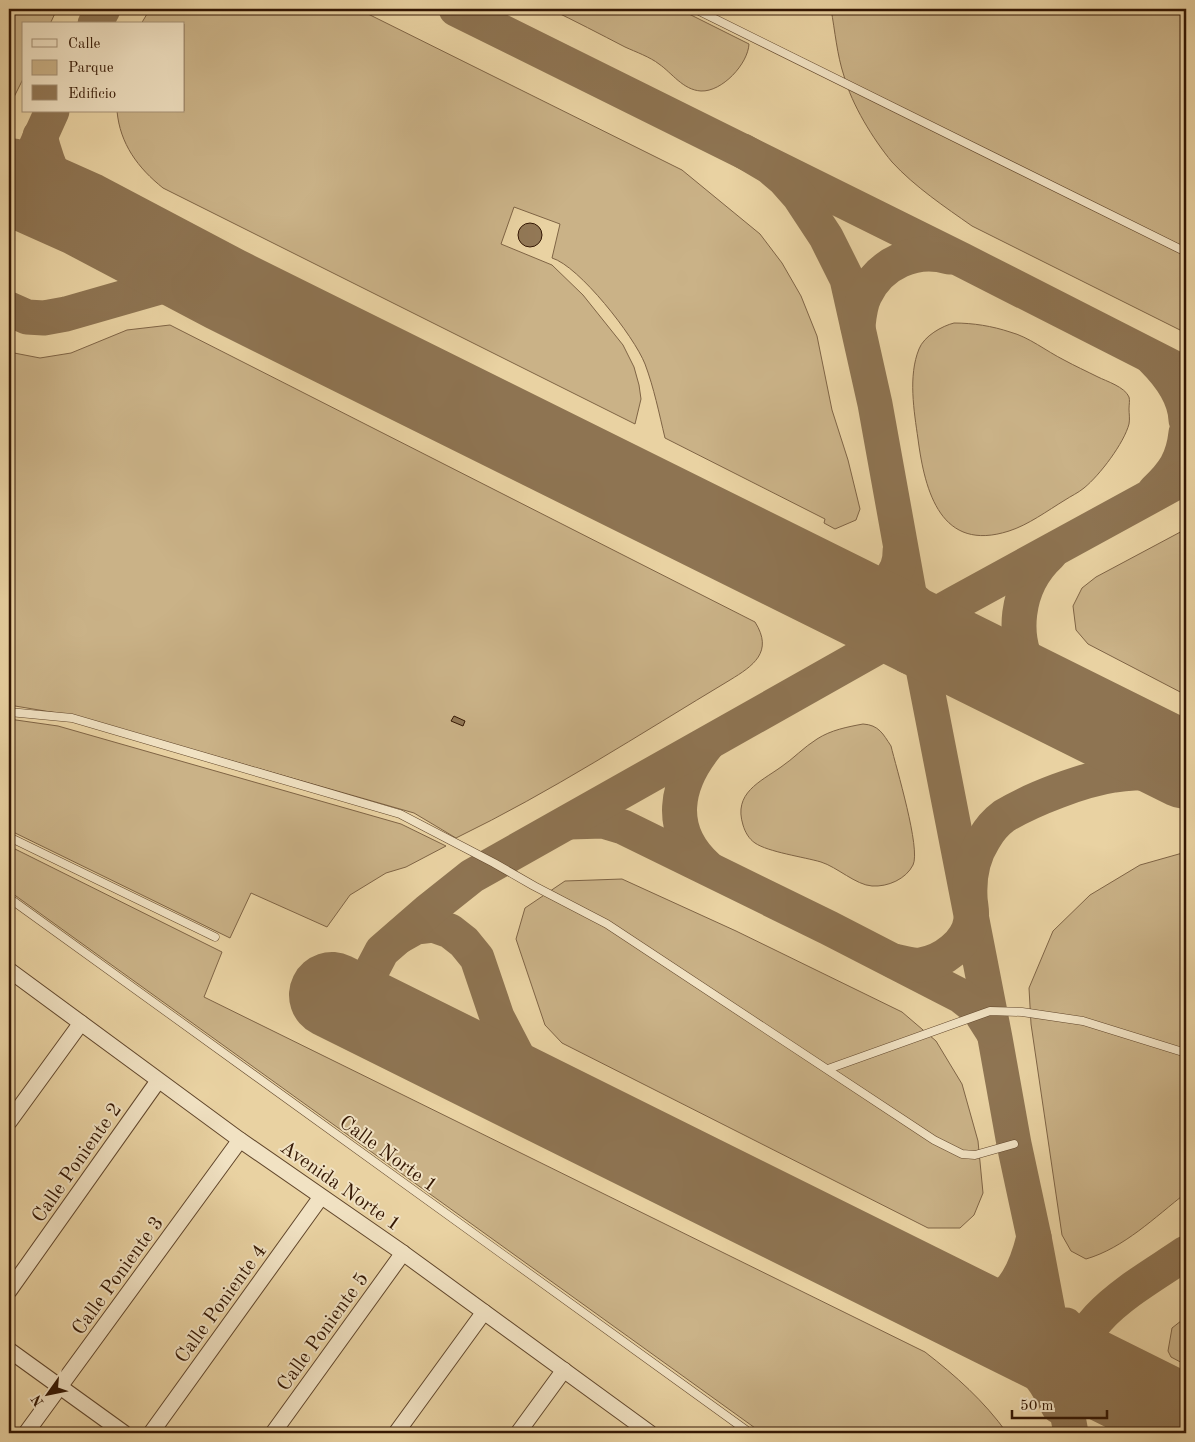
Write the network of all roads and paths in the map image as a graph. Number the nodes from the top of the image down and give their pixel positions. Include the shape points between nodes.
1 (695, 9) edge
2 (1186, 252) edge
3 (9, 712) edge
4 (9, 837) edge
5 (9, 898) edge
6 (215, 937) dead end
7 (9, 970) edge
8 (81, 1023) junction
9 (1186, 1053) edge
10 (828, 1069) junction
11 (158, 1080) junction
12 (9, 1122) edge
13 (240, 1140) junction
14 (1014, 1144) dead end
15 (321, 1197) junction
16 (403, 1253) junction
17 (9, 1291) edge
18 (484, 1312) junction
19 (9, 1350) edge
20 (564, 1370) junction
21 (60, 1387) junction
22 (645, 1432) edge
23 (26, 1433) edge
24 (124, 1433) edge
25 (151, 1433) edge
26 (273, 1433) edge
27 (396, 1433) edge
28 (518, 1433) edge
29 (750, 1433) edge

1 - 2 lane
3 - 10 lane via 72,718 400,814 607,924
4 - 6 lane
5 - 29 lane, Calle Norte 1
7 - 8 street, Avenida Norte 1
8 - 11 street, Avenida Norte 1
8 - 12 street
9 - 10 lane via 1083,1021 990,1011
10 - 14 lane via 934,1140 962,1154 975,1155
11 - 13 street, Avenida Norte 1
11 - 17 street, Calle Poniente 2
13 - 15 street, Avenida Norte 1
13 - 21 street, Calle Poniente 3
15 - 16 street, Avenida Norte 1
15 - 25 street, Calle Poniente 4
16 - 18 street, Avenida Norte 1
16 - 26 street, Calle Poniente 5
18 - 20 street, Avenida Norte 1
18 - 27 street
19 - 21 street
20 - 22 street, Avenida Norte 1
20 - 28 street
21 - 23 street, Calle Poniente 3
21 - 24 street

